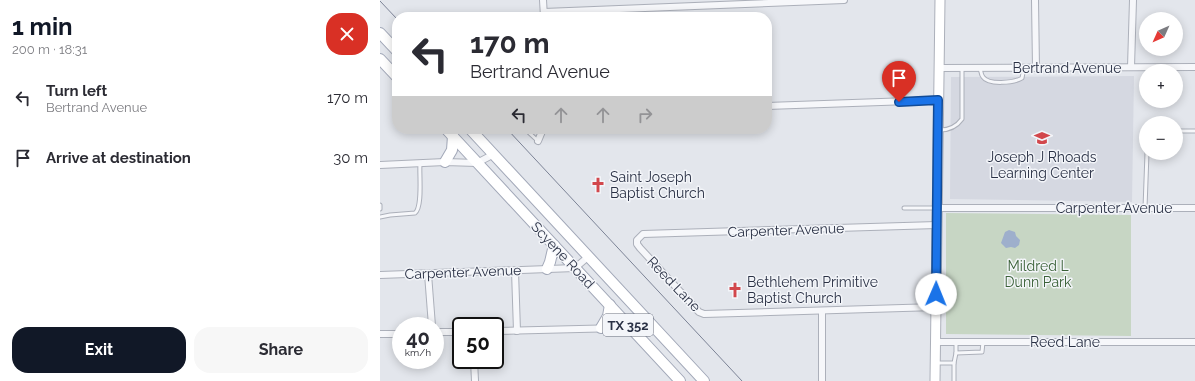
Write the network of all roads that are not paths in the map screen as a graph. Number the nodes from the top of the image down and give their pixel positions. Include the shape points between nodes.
1 (544, 0) edge
2 (844, 0) edge
3 (940, 0) edge
4 (1035, 0) edge
5 (1133, 0) edge
6 (544, 12) edge
7 (604, 12) edge
8 (380, 33) edge
9 (392, 46) edge
10 (380, 59) edge
11 (1131, 67) junction
12 (1195, 67) edge
13 (939, 68) junction
14 (962, 68) junction
15 (980, 68) junction
16 (1024, 68) junction
17 (1036, 68) junction
18 (392, 72) edge
19 (938, 100) junction
20 (772, 106) edge
21 (938, 130) junction
22 (1183, 131) edge
23 (1195, 131) edge
24 (449, 134) edge
25 (450, 134) edge
26 (475, 134) edge
27 (530, 134) edge
28 (541, 134) edge
29 (538, 141) joint
30 (494, 154) junction
31 (1147, 160) edge
32 (446, 162) junction
33 (420, 163) junction
34 (477, 163) junction
35 (380, 165) edge
36 (380, 205) edge
37 (904, 208) dead end
38 (937, 208) junction
39 (1145, 208) junction
40 (1195, 208) edge
41 (380, 209) edge
42 (380, 217) edge
43 (937, 226) junction
44 (637, 240) joint
45 (554, 245) junction
46 (589, 256) junction
47 (575, 268) junction
48 (547, 269) junction
49 (515, 271) junction
50 (428, 274) junction
51 (380, 275) edge
52 (610, 305) junction
53 (936, 307) junction
54 (822, 311) junction
55 (431, 317) edge
56 (628, 326) junction
57 (601, 328) junction
58 (504, 331) edge
59 (517, 331) junction
60 (380, 334) edge
61 (392, 334) edge
62 (935, 342) junction
63 (956, 342) junction
64 (983, 342) junction
65 (1195, 342) edge
66 (956, 353) junction
67 (935, 363) junction
68 (954, 363) junction
69 (474, 369) edge
70 (475, 381) edge
71 (680, 381) edge
72 (704, 381) edge
73 (822, 381) edge
74 (935, 381) edge
75 (954, 381) edge

1 - 6 street
2 - 7 street
3 - 13 main road
4 - 17 street
5 - 11 street
8 - 9 main road
10 - 18 main road
11 - 12 street, Bertrand Avenue
11 - 17 street, Bertrand Avenue
13 - 14 street, Bertrand Avenue
13 - 19 main road
14 - 15 street, Bertrand Avenue
14 - 21 lane via 961,122 949,129
15 - 16 street, Bertrand Avenue
15 - 16 lane via 982,77 988,82 1010,82 1022,78
16 - 17 street, Bertrand Avenue
19 - 20 street
19 - 21 main road
21 - 38 main road
22 - 23 lane
24 - 32 main road via 452,150
25 - 34 main road, Scyene Road / TX 352
26 - 30 main road, Scyene Road / TX 352
27 - 29 lane
28 - 29 street
30 - 34 street
30 - 46 main road, Scyene Road / TX 352
31 - 39 lane
32 - 33 street
32 - 34 street
33 - 35 street
33 - 42 lane via 417,212
34 - 45 main road, Scyene Road / TX 352
36 - 41 lane
37 - 38 lane
38 - 39 street, Carpenter Avenue
38 - 43 main road
39 - 40 street, Carpenter Avenue
43 - 44 street, Carpenter Avenue via 643,234
43 - 53 main road
44 - 54 street, Reed Lane via 640,248 699,312 704,314
45 - 47 main road, Scyene Road / TX 352
45 - 48 main road
46 - 47 street
46 - 72 main road, Scyene Road / TX 352
47 - 48 street, Carpenter Avenue
47 - 52 main road, Scyene Road / TX 352
48 - 49 street, Carpenter Avenue
49 - 50 street, Carpenter Avenue
49 - 59 street
50 - 51 street, Carpenter Avenue
50 - 55 street
52 - 56 main road, Scyene Road / TX 352
52 - 57 main road via 608,316
53 - 54 street, Reed Lane
53 - 62 main road
54 - 73 street
56 - 57 street
56 - 71 main road, Scyene Road / TX 352
57 - 59 street
58 - 59 street
60 - 61 street
62 - 63 street, Reed Lane
62 - 67 main road
63 - 64 street, Reed Lane
63 - 66 lane
64 - 65 street, Reed Lane
64 - 66 lane via 982,352
66 - 68 lane
67 - 68 lane
67 - 74 main road
68 - 75 lane
69 - 70 street

